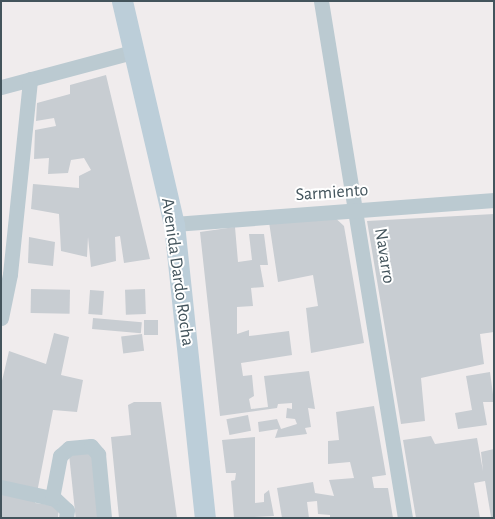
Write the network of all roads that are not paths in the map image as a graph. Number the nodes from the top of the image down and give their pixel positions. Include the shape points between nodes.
1 (122, 1) edge
2 (321, 1) edge
3 (133, 52) junction
4 (30, 79) junction
5 (1, 88) edge
6 (494, 200) edge
7 (358, 210) junction
8 (174, 224) junction
9 (6, 273) edge
10 (1, 318) edge
11 (1, 487) edge
12 (52, 498) junction
13 (66, 518) edge
14 (104, 518) edge
15 (205, 518) edge
16 (405, 518) edge

1 - 3 main road, Avenida Dardo Rocha
2 - 7 street, Navarro
3 - 4 street
3 - 8 main road, Avenida Dardo Rocha
4 - 5 street
4 - 9 street
6 - 7 street, Sarmiento
7 - 8 street, Sarmiento
7 - 16 street, Navarro
8 - 15 main road, Avenida Dardo Rocha
9 - 10 street
11 - 12 street
12 - 13 street via 63,504
12 - 14 street via 60,456 69,448 90,446 98,454

